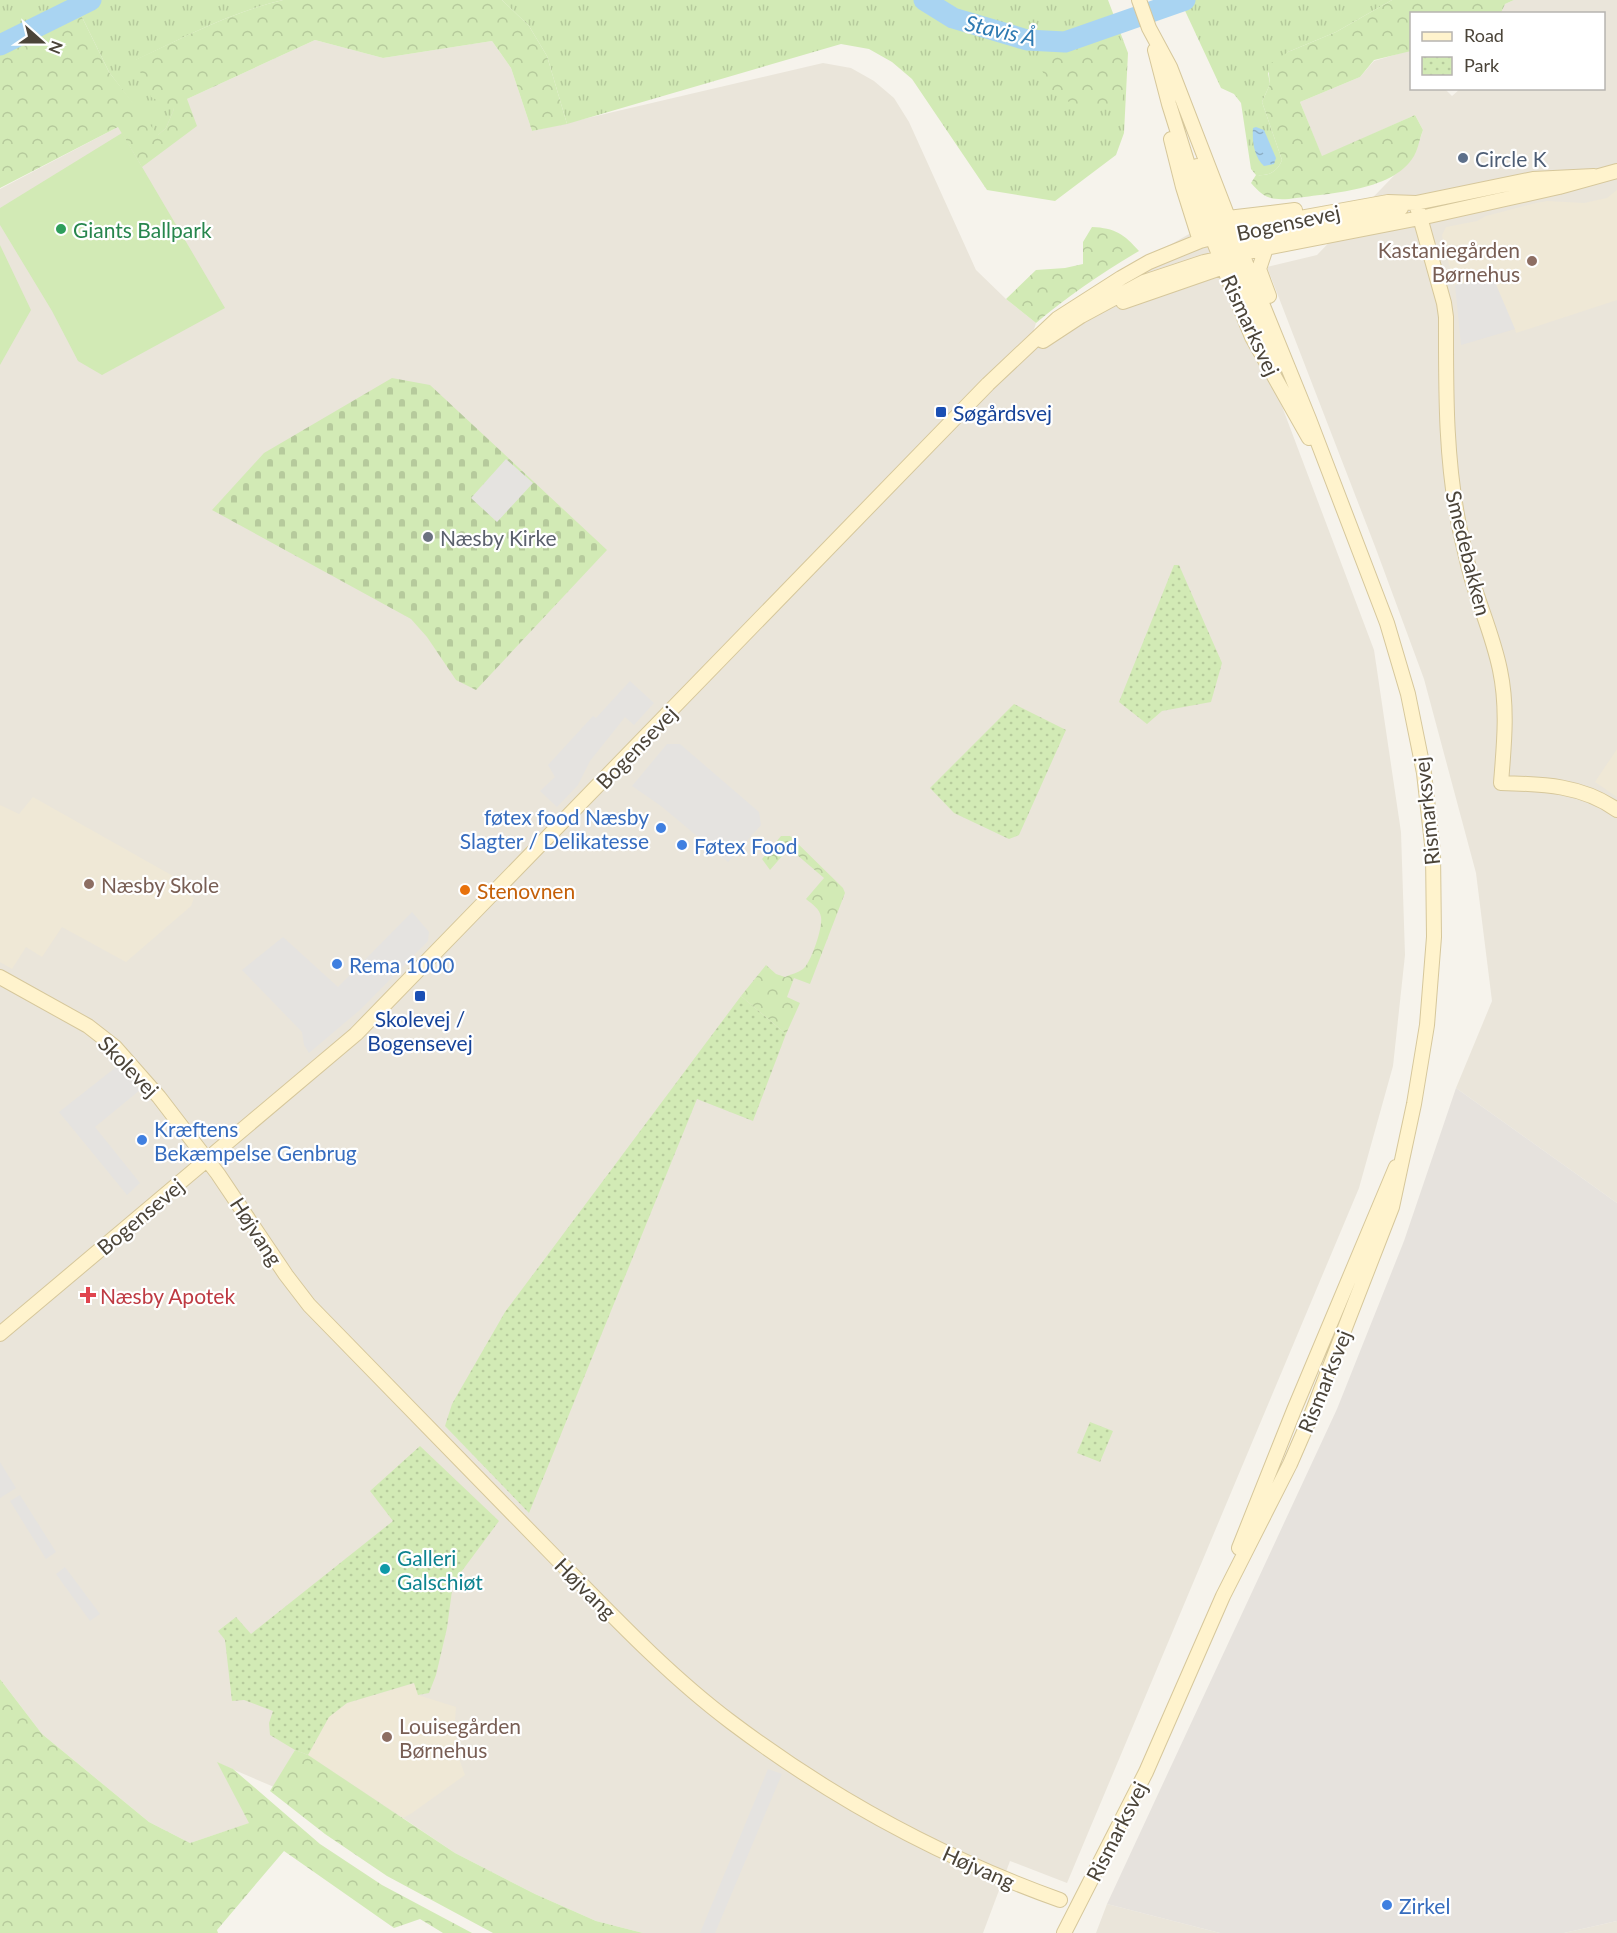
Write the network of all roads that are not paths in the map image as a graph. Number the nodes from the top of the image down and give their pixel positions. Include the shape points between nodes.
1 (1139, 0) edge
2 (1149, 28) junction
3 (1617, 171) edge
4 (1594, 176) junction
5 (1388, 202) junction
6 (1416, 203) junction
7 (1228, 218) junction
8 (1420, 218) junction
9 (1225, 247) junction
10 (1266, 248) junction
11 (1081, 316) junction
12 (1016, 358) junction
13 (1309, 419) junction
14 (1330, 476) junction
15 (1617, 810) edge
16 (0, 977) edge
17 (207, 1160) junction
18 (0, 1334) edge
19 (1060, 1900) dead end
20 (1064, 1933) edge

1 - 2 main road, Rismarksvej
2 - 7 main road, Rismarksvej via 1170,67
2 - 9 main road
2 - 9 main road via 1183,187
3 - 4 main road, Bogensevej
4 - 6 main road, Bogensevej via 1533,179
4 - 8 main road, Bogensevej
5 - 6 main road, Bogensevej
5 - 7 main road via 1366,200
5 - 9 main road, Bogensevej via 1262,225
6 - 8 main road, Smedebakken
6 - 9 main road
7 - 9 main road, Rismarksvej
8 - 10 main road, Bogensevej
8 - 15 main road, Smedebakken via 1446,317 1451,482 1473,582 1501,671 1506,716 1501,783 1567,788 1584,792
9 - 10 main road, Bogensevej
9 - 11 main road
9 - 11 main road via 1181,257 1152,269
9 - 12 main road, Bogensevej via 1149,262 1057,319
9 - 13 main road, Rismarksvej
9 - 14 main road, Rismarksvej via 1252,337
10 - 13 main road via 1259,269
11 - 12 main road, Bogensevej
12 - 17 main road, Bogensevej via 356,1034
13 - 14 main road, Rismarksvej
14 - 20 main road, Rismarksvej via 1387,623 1408,694 1424,773 1432,853 1434,937 1427,1025 1414,1104 1392,1207 1310,1418 1223,1596 1146,1772
16 - 17 main road, Skolevej via 88,1026 115,1047
17 - 18 main road, Bogensevej
17 - 19 main road, Højvang via 309,1305 678,1678 729,1721 851,1804 988,1873

